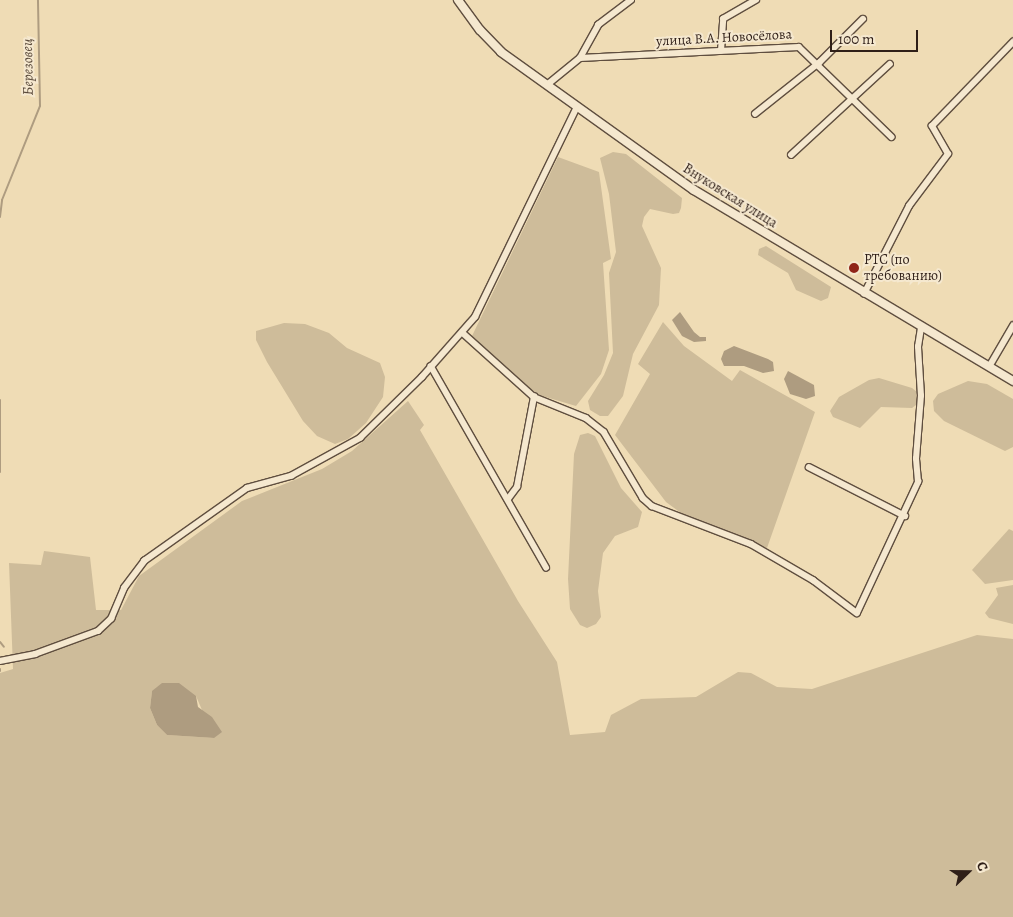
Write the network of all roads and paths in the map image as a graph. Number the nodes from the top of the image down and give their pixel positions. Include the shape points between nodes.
1 (458, 0) edge
2 (631, 0) edge
3 (756, 0) edge
4 (863, 19) dead end
5 (1013, 42) edge
6 (721, 51) junction
7 (580, 58) junction
8 (819, 63) junction
9 (890, 64) dead end
10 (547, 85) junction
11 (856, 98) junction
12 (577, 107) junction
13 (755, 114) dead end
14 (892, 137) dead end
15 (791, 155) dead end
16 (864, 294) junction
17 (1013, 326) edge
18 (921, 327) junction
19 (463, 333) junction
20 (432, 366) junction
21 (989, 367) junction
22 (1013, 381) edge
23 (534, 397) junction
24 (809, 468) dead end
25 (508, 499) junction
26 (904, 516) junction
27 (546, 567) dead end
28 (0, 661) edge

1 - 10 main road, Внуковская улица via 492,44
2 - 7 street via 598,25
3 - 6 street via 723,19
4 - 8 street
5 - 16 street via 932,126 948,154 908,206
6 - 7 street, улица В.А. Новосёлова
6 - 8 street, улица В.А. Новосёлова via 798,47
7 - 10 street
8 - 11 street, улица В.А. Новосёлова
8 - 13 street
9 - 11 street
10 - 12 main road, Внуковская улица
11 - 14 street, улица В.А. Новосёлова
11 - 15 street
12 - 16 main road, Внуковская улица via 694,190
12 - 19 street via 490,291
16 - 18 main road, Внуковская улица
17 - 21 street
18 - 21 main road, Внуковская улица
18 - 26 street via 918,347 922,396 916,459 918,482
19 - 20 street
19 - 23 street
20 - 25 street
20 - 28 street via 353,442 291,476 247,488 144,561 124,588 111,619 98,630 35,654
21 - 22 main road, Внуковская улица
23 - 25 street via 517,487
23 - 26 street via 586,418 604,432 643,498 652,506 751,544 813,580 857,613
24 - 26 street
25 - 27 street

